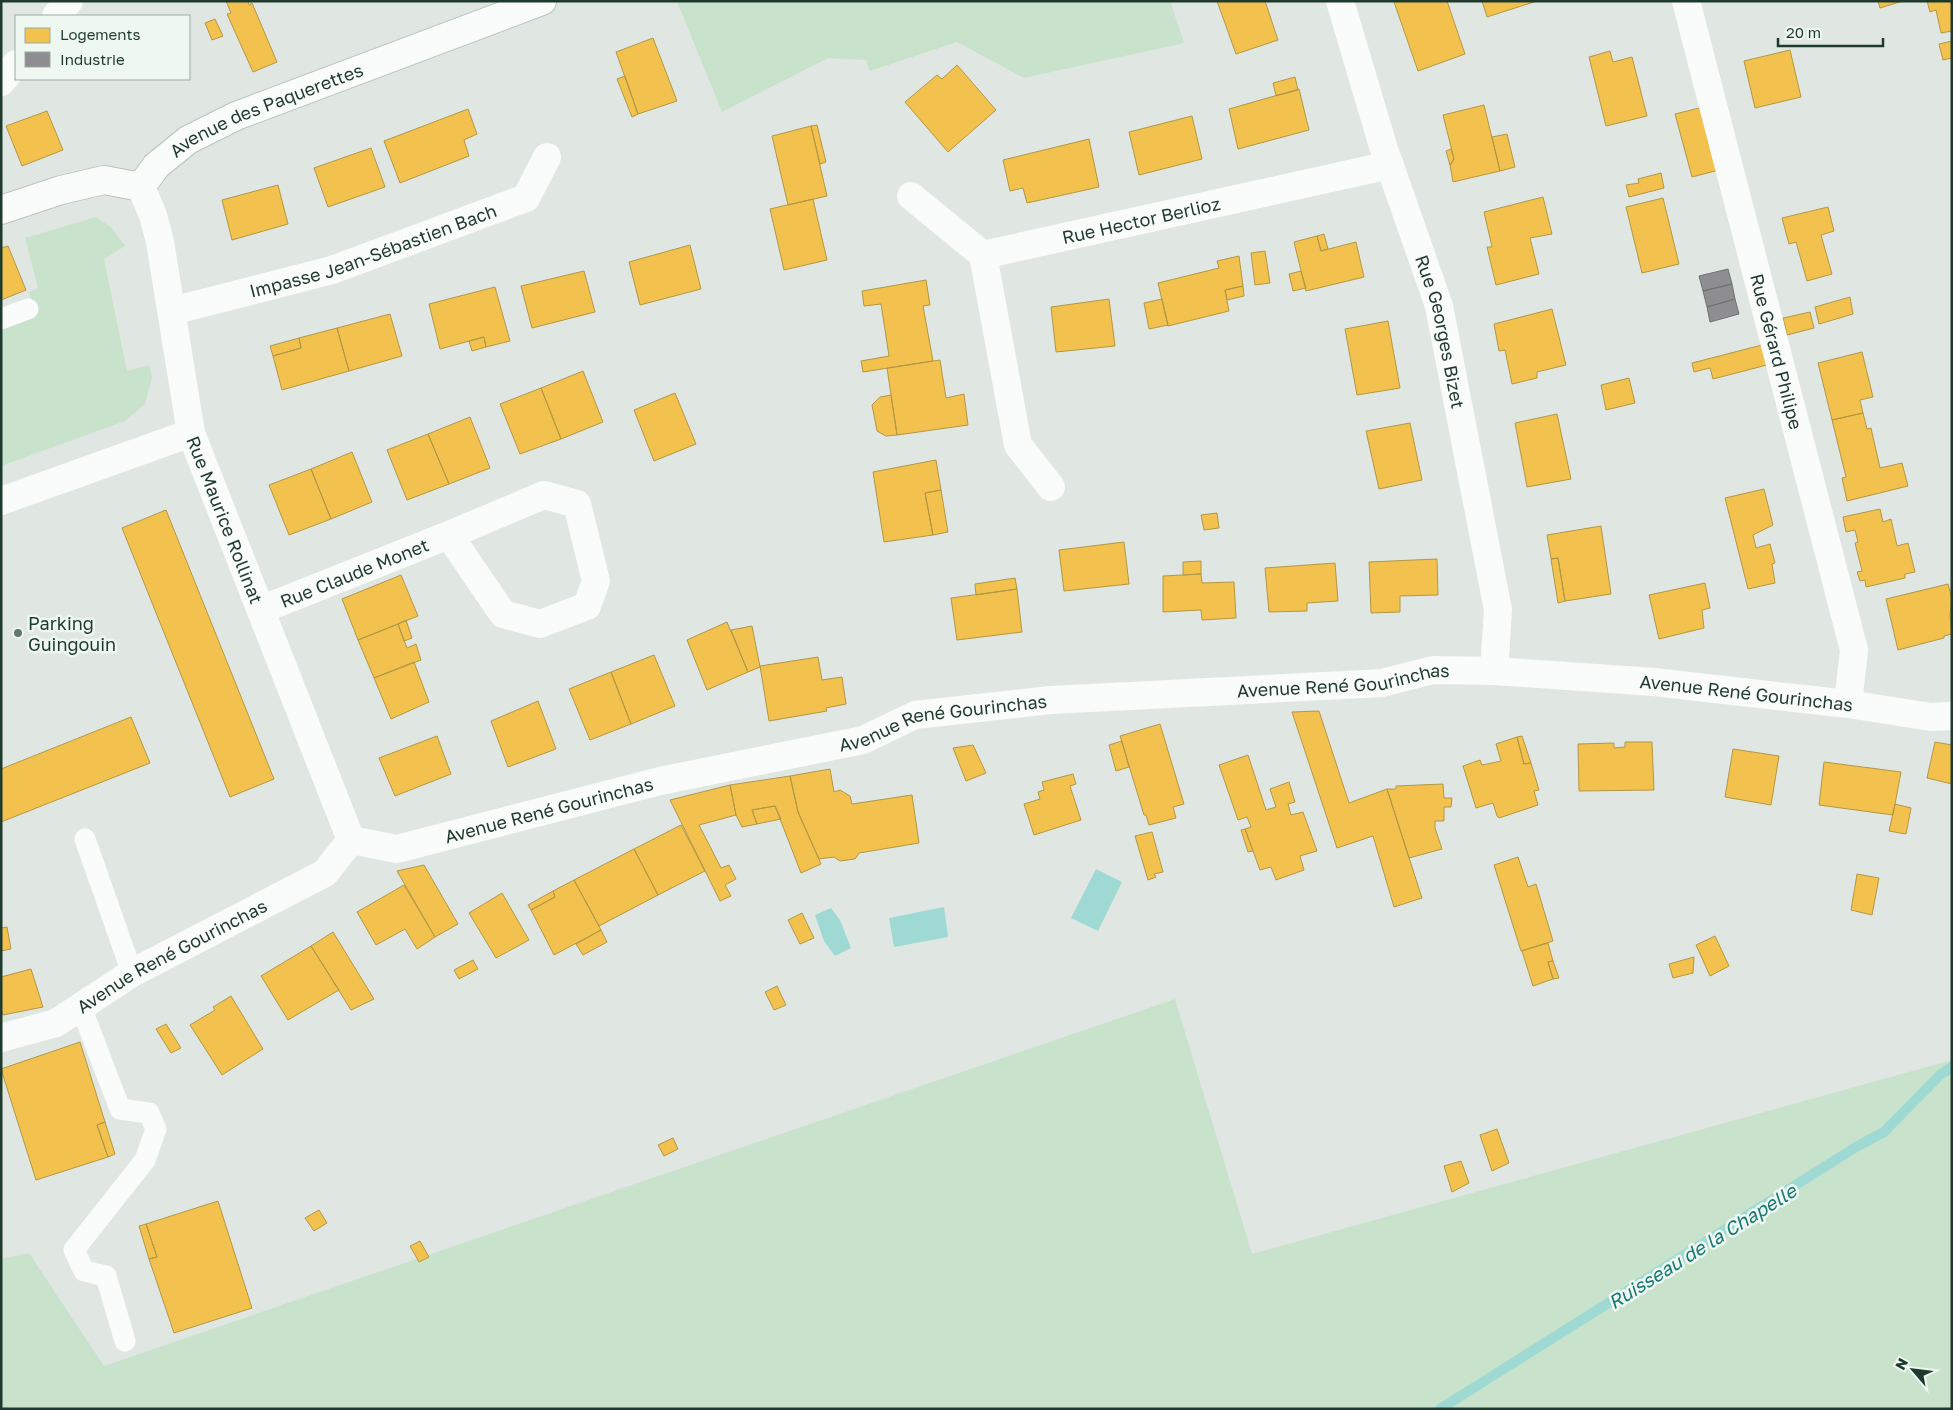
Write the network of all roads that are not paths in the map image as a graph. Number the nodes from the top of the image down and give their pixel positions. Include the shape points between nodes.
1 (69, 1) edge
2 (542, 1) edge
3 (1340, 1) edge
4 (1686, 1) edge
5 (57, 15) edge
6 (15, 65) edge
7 (1, 82) edge
8 (547, 156) dead end
9 (1390, 165) junction
10 (141, 187) junction
11 (911, 196) dead end
12 (1, 210) edge
13 (983, 255) junction
14 (28, 309) dead end
15 (172, 311) junction
16 (1, 319) edge
17 (191, 433) junction
18 (1051, 487) dead end
19 (1, 501) edge
20 (449, 535) junction
21 (260, 609) junction
22 (1494, 671) junction
23 (1848, 704) junction
24 (1952, 716) edge
25 (85, 839) dead end
26 (351, 840) junction
27 (132, 973) junction
28 (81, 1007) junction
29 (1, 1038) edge
30 (124, 1342) dead end

1 - 5 street
2 - 10 street, Avenue des Paquerettes via 236,116 188,140 156,166
3 - 9 street, Rue Georges Bizet
4 - 23 street, Rue Gérard Philipe via 1854,650
6 - 7 street
8 - 15 street, Impasse Jean-Sébastien Bach via 526,198 332,270
9 - 13 street, Rue Hector Berlioz
9 - 22 street, Rue Georges Bizet via 1439,306 1498,610
10 - 12 street via 104,180
10 - 15 street, Rue Maurice Rollinat via 153,215
11 - 13 street
13 - 18 street via 1018,445
14 - 16 lane
15 - 17 street, Rue Maurice Rollinat
17 - 19 street
17 - 21 street, Rue Maurice Rollinat
20 - 20 street, Rue Claude Monet via 544,495 577,504 596,581 587,606 540,624 503,614
20 - 21 street, Rue Claude Monet
21 - 26 street, Rue Maurice Rollinat
22 - 23 street, Avenue René Gourinchas via 1654,682
22 - 26 street, Avenue René Gourinchas via 1433,670 1382,683 1051,700 915,715 863,740 660,781 397,849
23 - 24 street, Avenue René Gourinchas via 1931,717
25 - 27 lane
26 - 27 street, Avenue René Gourinchas via 326,873
27 - 28 street, Avenue René Gourinchas
28 - 29 street, Avenue René Gourinchas via 56,1023
28 - 30 lane via 120,1109 149,1112 156,1129 145,1160 74,1250 84,1271 106,1276

